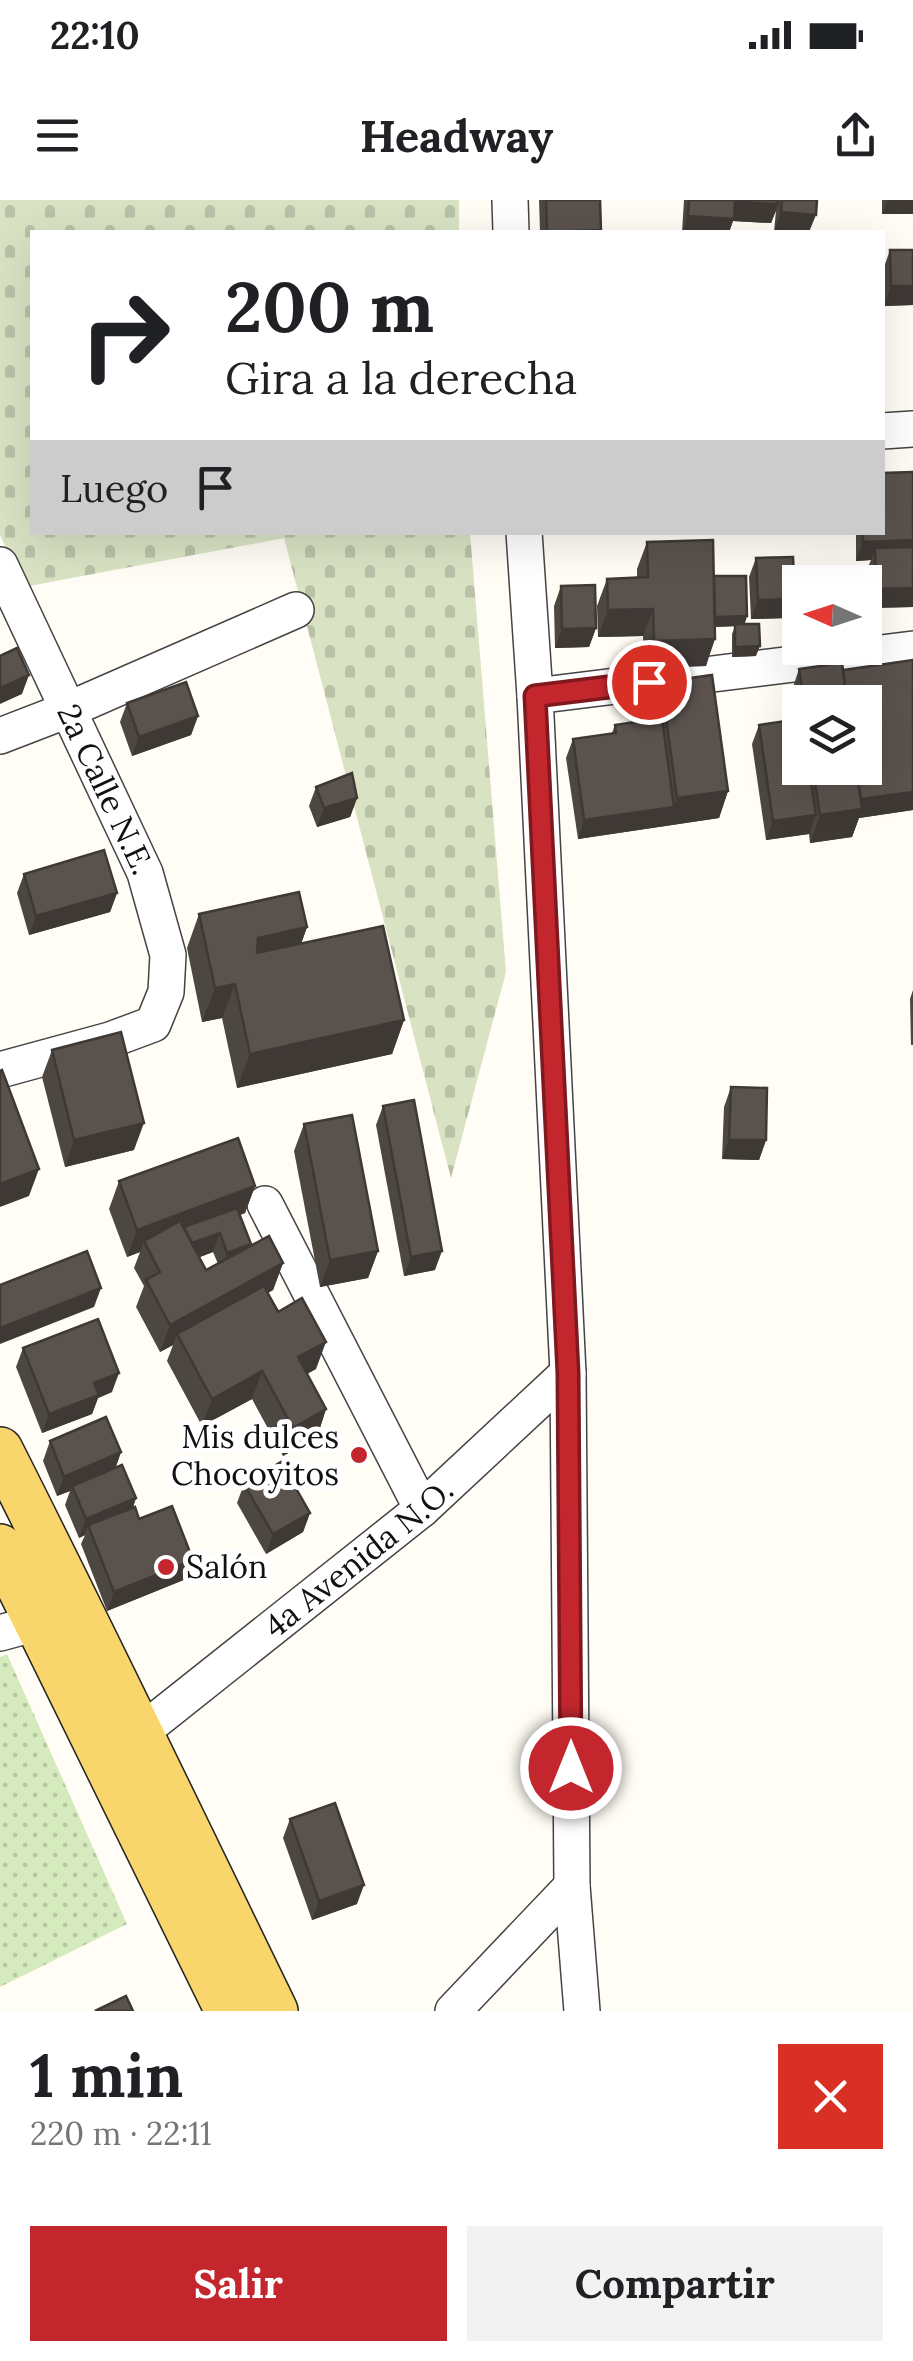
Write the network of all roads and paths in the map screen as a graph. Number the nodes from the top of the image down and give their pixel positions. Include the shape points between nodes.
1 (510, 200) edge
2 (511, 230) edge
3 (913, 429) edge
4 (885, 431) edge
5 (524, 535) edge
6 (0, 565) edge
7 (296, 610) dead end
8 (913, 649) edge
9 (535, 696) junction
10 (70, 709) junction
11 (0, 736) edge
12 (0, 1070) edge
13 (265, 1204) dead end
14 (568, 1373) junction
15 (0, 1450) edge
16 (422, 1509) junction
17 (0, 1547) edge
18 (81, 1610) junction
19 (18, 1628) edge
20 (140, 1733) junction
21 (572, 1886) junction
22 (228, 2011) edge
23 (275, 2011) edge
24 (453, 2011) edge
25 (582, 2011) edge

1 - 2 street
3 - 4 street
5 - 9 street
6 - 10 street, 2a Calle N.E.
7 - 10 street
8 - 9 street
9 - 14 street
10 - 11 street
10 - 12 street, 2a Calle N.E. via 144,873 168,955 166,992 154,1024
13 - 16 street
14 - 16 street, 4a Avenida N.O.
14 - 21 street
15 - 18 main road
16 - 20 street, 4a Avenida N.O.
17 - 19 main road
18 - 19 street
18 - 20 main road
19 - 22 main road
20 - 23 main road
21 - 24 street
21 - 25 street

